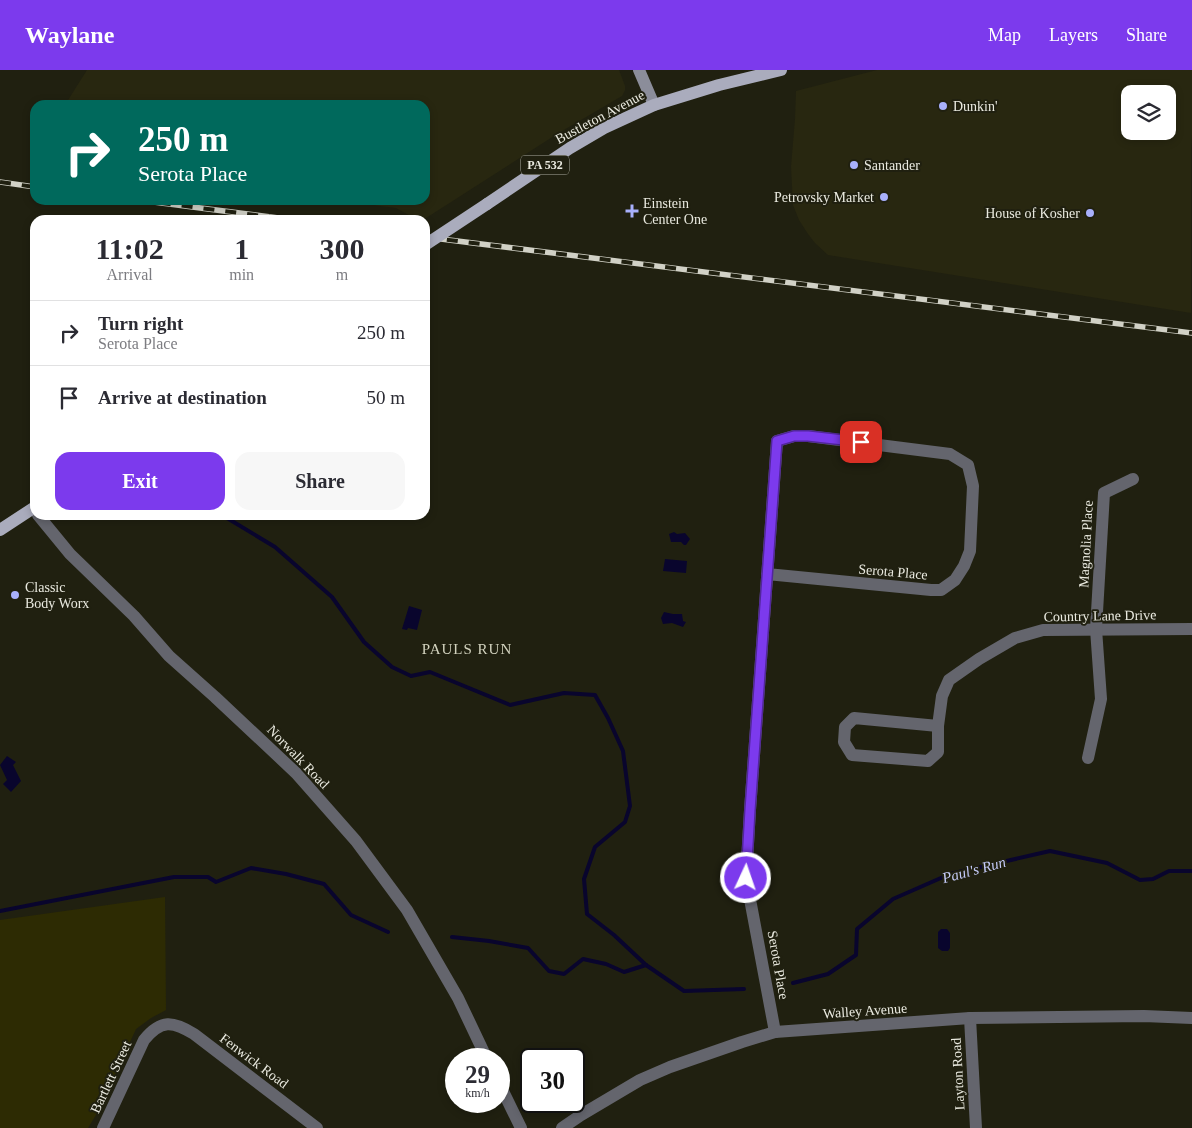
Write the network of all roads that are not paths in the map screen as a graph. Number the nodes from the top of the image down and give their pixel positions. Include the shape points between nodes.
1 (639, 70) edge
2 (781, 70) edge
3 (654, 105) junction
4 (430, 242) edge
5 (1133, 479) dead end
6 (30, 514) edge
7 (42, 520) edge
8 (0, 530) edge
9 (766, 574) junction
10 (1096, 629) junction
11 (1192, 629) edge
12 (938, 726) junction
13 (1088, 758) dead end
14 (970, 1018) junction
15 (1192, 1018) edge
16 (170, 1023) joint
17 (775, 1032) junction
18 (482, 1048) edge
19 (510, 1106) edge
20 (314, 1127) edge
21 (103, 1128) edge
22 (521, 1128) edge
23 (562, 1128) edge
24 (976, 1128) edge

1 - 3 main road
2 - 3 main road, Bustleton Avenue / PA 532
3 - 4 main road, Bustleton Avenue / PA 532, bridge via 570,148
5 - 10 street, Magnolia Place via 1104,493
6 - 8 main road
7 - 18 street, Norwalk Road via 70,554 134,616 168,656 296,773 356,842 407,910 458,998
9 - 9 street, Serota Place via 777,441 794,436 846,440 950,454 968,465 973,486 970,550 955,580 941,590
9 - 17 street, Serota Place via 746,878
10 - 11 street, Country Lane Drive
10 - 12 street, Country Lane Drive via 1043,630 1014,638 949,680 942,696
10 - 13 street via 1101,699
12 - 12 street, Country Lane Drive via 854,718 846,727 844,742 852,755 928,761 938,752
14 - 15 street, Walley Avenue
14 - 17 street, Walley Avenue
14 - 24 street, Layton Road
16 - 20 street, Fenwick Road via 194,1034
16 - 21 street, Bartlett Street via 156,1028 144,1040
17 - 23 street, Walley Avenue via 640,1080
19 - 22 street

